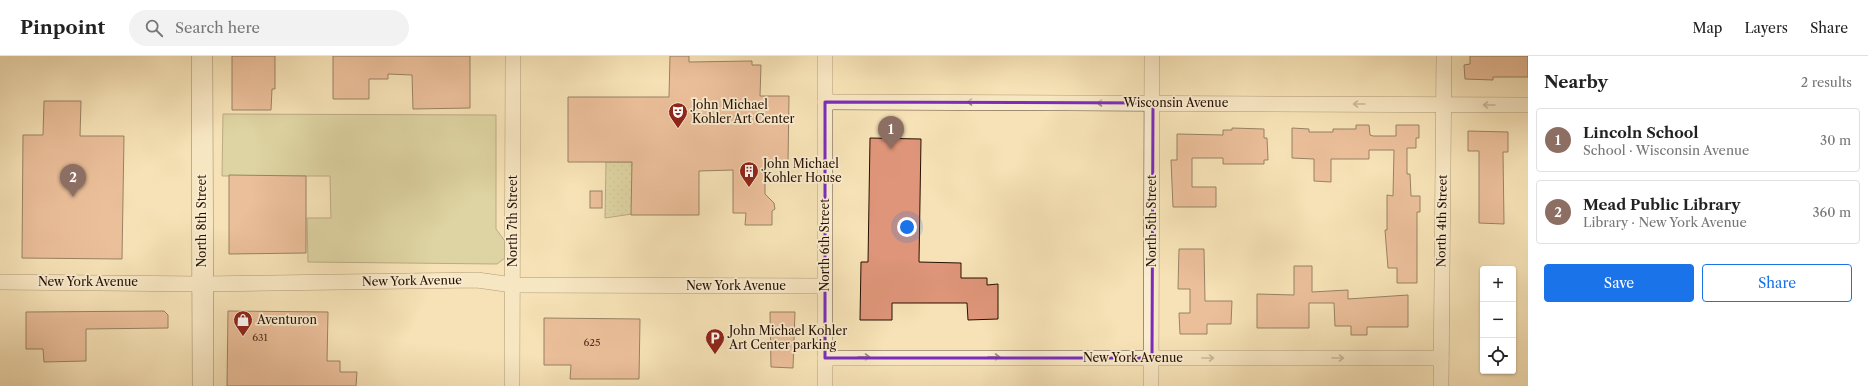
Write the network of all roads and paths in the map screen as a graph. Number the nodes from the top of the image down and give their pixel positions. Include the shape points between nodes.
1 (202, 56) edge
2 (513, 56) edge
3 (824, 56) edge
4 (1152, 56) edge
5 (1444, 56) edge
6 (825, 102) junction
7 (1153, 103) junction
8 (1443, 105) junction
9 (1528, 105) edge
10 (0, 282) edge
11 (202, 284) junction
12 (513, 285) junction
13 (824, 286) junction
14 (825, 358) junction
15 (1152, 358) junction
16 (1441, 358) junction
17 (203, 386) edge
18 (512, 386) edge
19 (825, 386) edge
20 (1152, 386) edge
21 (1441, 386) edge

1 - 11 main road, North 8th Street
2 - 12 street, North 7th Street
3 - 6 street, North 6th Street
4 - 7 street, North 5th Street
5 - 8 street, North 4th Street
7 -> 6 street, Wisconsin Avenue
6 - 13 street, North 6th Street
8 -> 7 street, Wisconsin Avenue
7 - 15 street, North 5th Street
9 -> 8 street, Wisconsin Avenue
8 - 16 street, North 4th Street
10 - 11 street, New York Avenue
11 - 12 street, New York Avenue via 477,280
11 - 17 main road, North 8th Street
12 - 13 street, New York Avenue
12 - 18 street, North 7th Street
13 - 14 street, North 6th Street
14 -> 15 street, New York Avenue
14 - 19 street, North 6th Street
15 -> 16 street, New York Avenue
15 - 20 street, North 5th Street
16 - 21 street, North 4th Street

